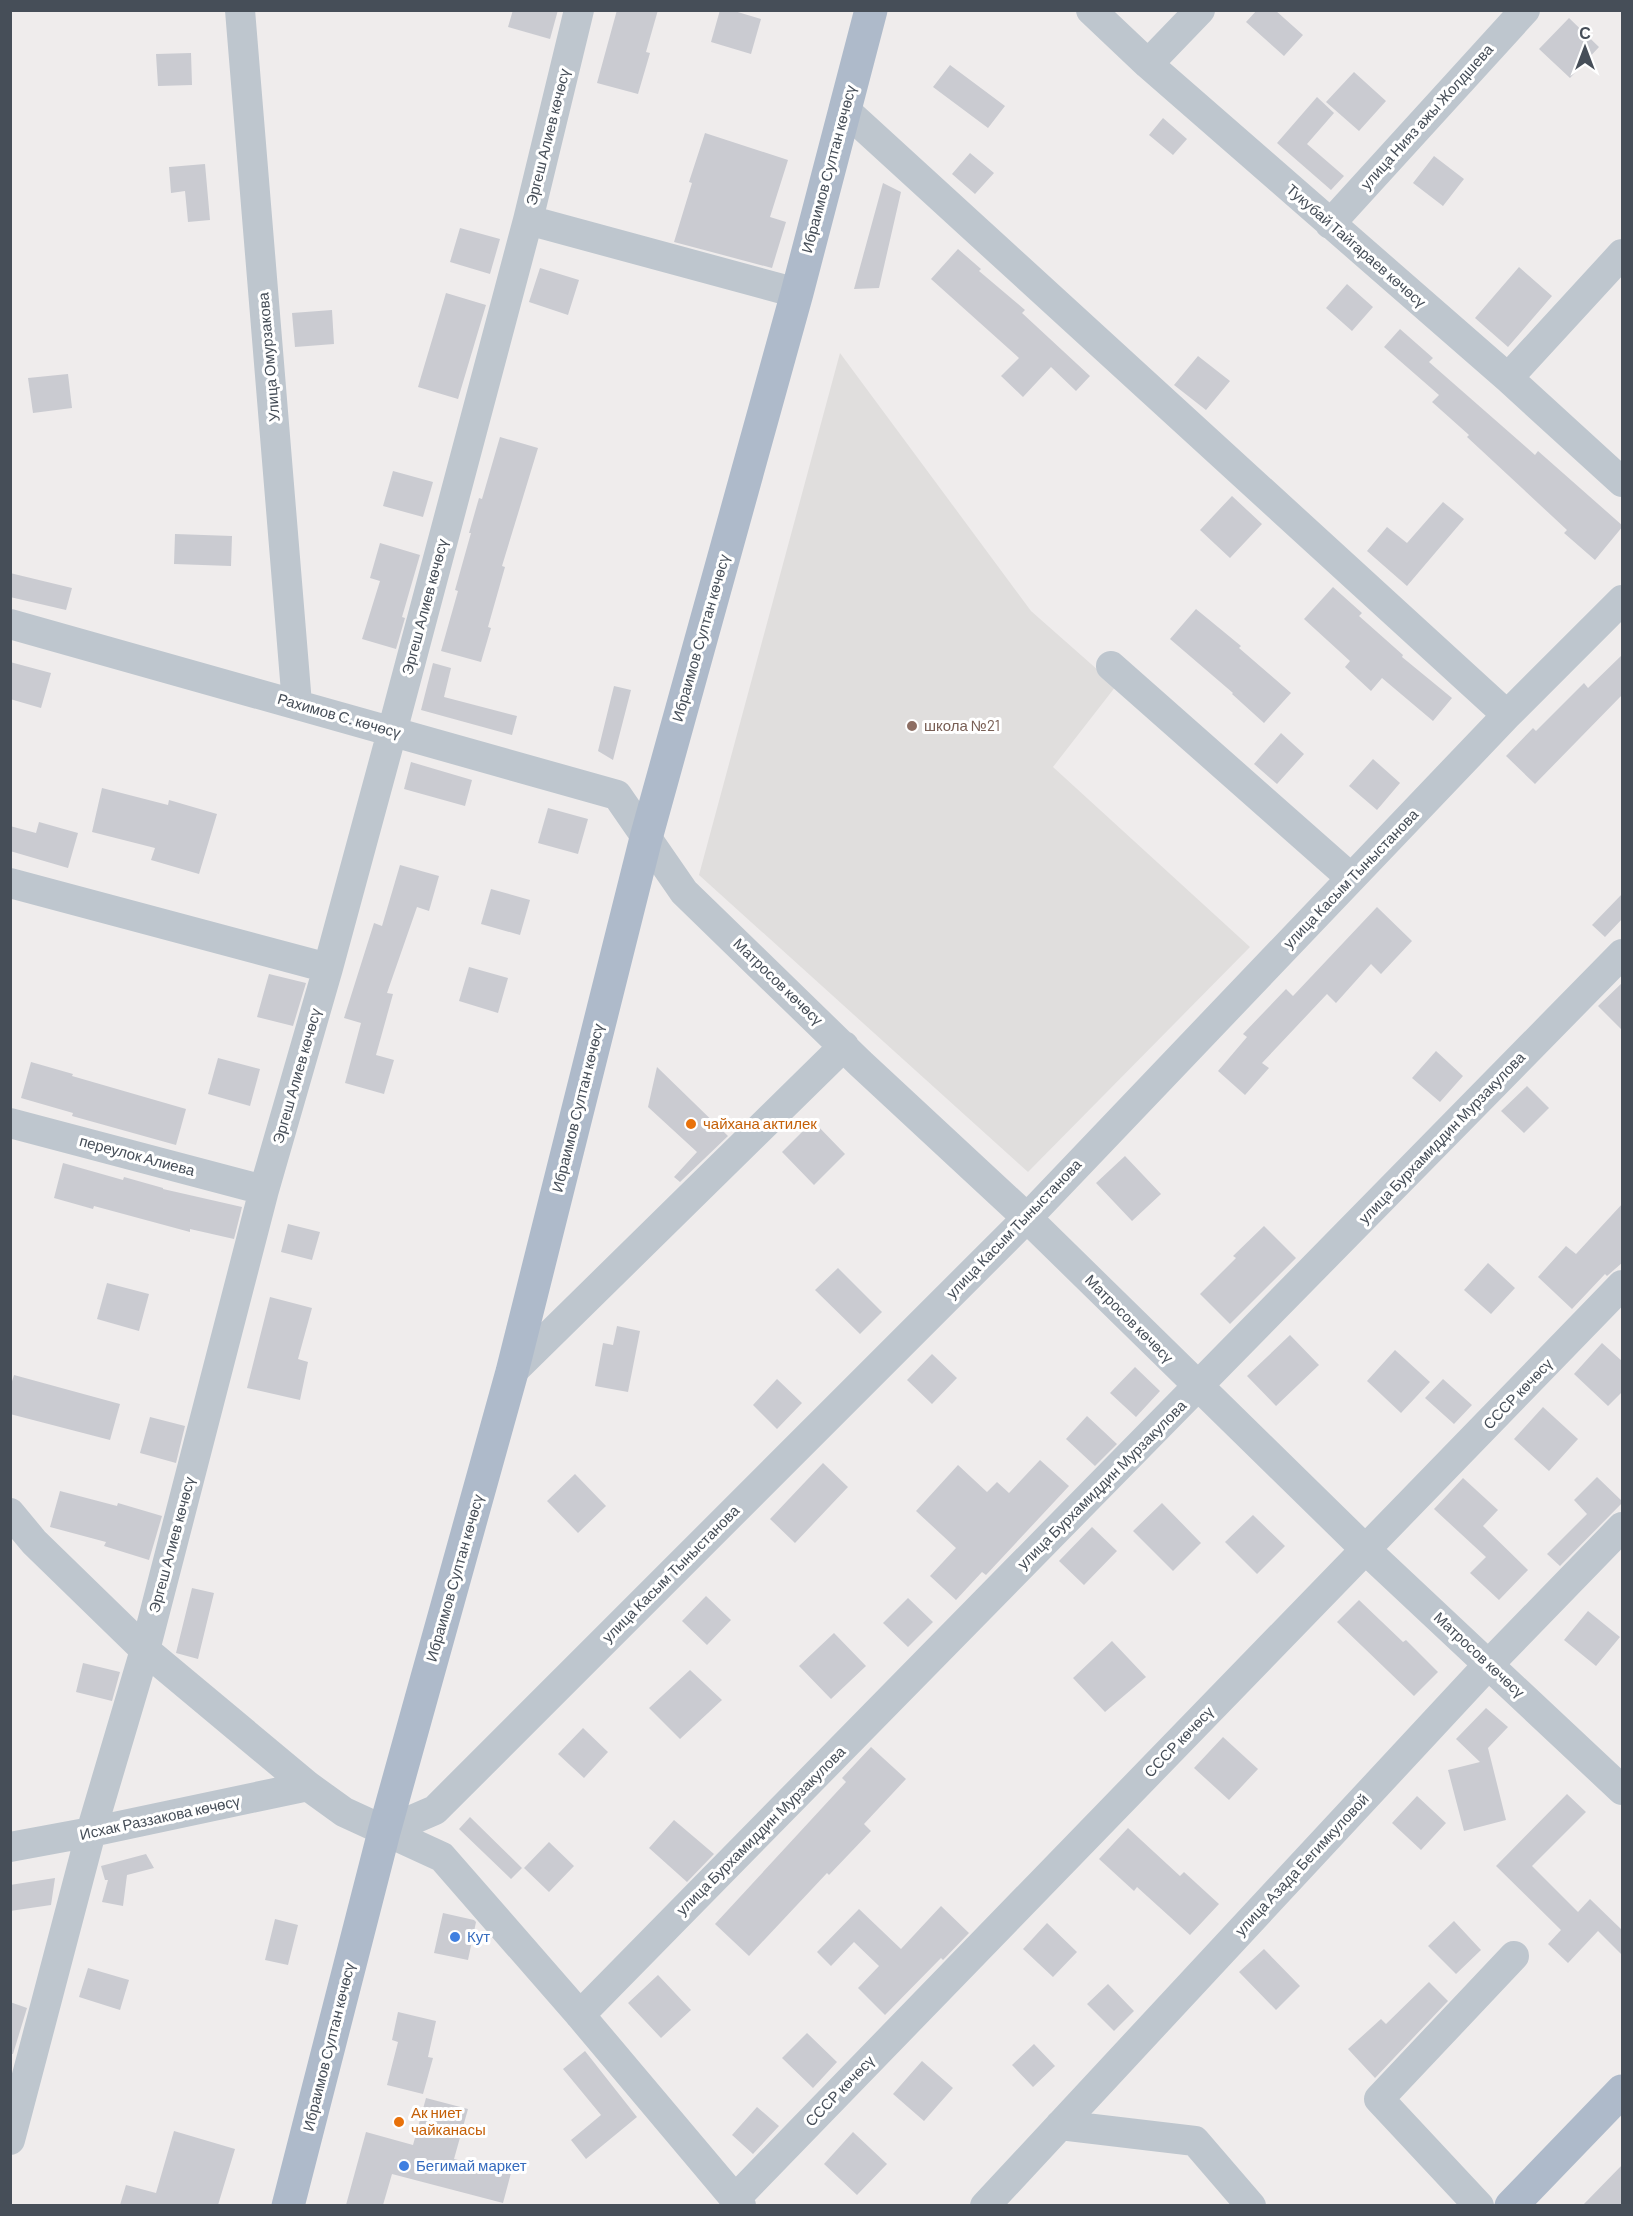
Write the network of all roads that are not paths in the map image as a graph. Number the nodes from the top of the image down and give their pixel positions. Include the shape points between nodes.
1 (240, 10) edge
2 (579, 10) edge
3 (871, 10) edge
4 (1090, 10) edge
5 (1200, 10) edge
6 (1525, 10) edge
7 (1148, 64) junction
8 (844, 110) junction
9 (528, 220) junction
10 (1330, 224) junction
11 (1623, 254) edge
12 (797, 293) junction
13 (1508, 378) junction
14 (1623, 482) edge
15 (1623, 600) edge
16 (10, 624) edge
17 (1111, 666) dead end
18 (297, 704) junction
19 (1507, 715) junction
20 (392, 732) junction
21 (645, 838) junction
22 (1351, 878) junction
23 (10, 883) edge
24 (1623, 954) edge
25 (328, 968) junction
26 (844, 1046) junction
27 (10, 1123) edge
28 (264, 1190) junction
29 (1027, 1218) junction
30 (1623, 1285) edge
31 (512, 1372) junction
32 (1198, 1388) junction
33 (10, 1513) edge
34 (1623, 1527) edge
35 (1366, 1550) junction
36 (145, 1650) junction
37 (1489, 1664) junction
38 (308, 1786) junction
39 (1623, 1790) edge
40 (91, 1832) junction
41 (384, 1832) junction
42 (10, 1847) edge
43 (1514, 1956) dead end
44 (580, 2015) junction
45 (1623, 2091) edge
46 (1060, 2125) junction
47 (10, 2140) edge
48 (738, 2202) edge
49 (288, 2205) edge
50 (985, 2205) edge
51 (1251, 2205) edge
52 (1479, 2205) edge
53 (1511, 2205) edge

1 - 18 street, Улица Омурзакова
2 - 9 street, Эргеш Алиев көчөсү
3 - 8 main road, Ибраимов Султан көчөсү
4 - 7 street, Тукубай Тайгараев көчөсү
5 - 7 street
6 - 10 street, улица Нияз ажы Жолдшева
7 - 10 street, Тукубай Тайгараев көчөсү
8 - 12 main road, Ибраимов Султан көчөсү
8 - 19 street
9 - 12 street
9 - 20 street, Эргеш Алиев көчөсү
10 - 13 street, Тукубай Тайгараев көчөсү
11 - 13 street
12 - 21 main road, Ибраимов Султан көчөсү
13 - 14 street, Тукубай Тайгараев көчөсү
15 - 19 street, улица Касым Тыныстанова
16 - 18 street, Рахимов С. көчөсү
17 - 22 street
18 - 20 street, Рахимов С. көчөсү
19 - 22 street, улица Касым Тыныстанова
20 - 21 street, Рахимов С. көчөсү via 617,795
20 - 25 street, Эргеш Алиев көчөсү
21 - 26 street, Матросов көчөсү via 684,892
21 - 31 main road, Ибраимов Султан көчөсү
22 - 29 street, улица Касым Тыныстанова
23 - 25 street
24 - 32 street, улица Бурхамиддин Мурзакулова
25 - 28 street, Эргеш Алиев көчөсү
26 - 29 street, Матросов көчөсү
26 - 31 street
27 - 28 street, переулок Алиева
28 - 36 street, Эргеш Алиев көчөсү
29 - 32 street, Матросов көчөсү
29 - 41 street, улица Касым Тыныстанова via 435,1810
30 - 35 street, СССР көчөсү
31 - 41 main road, Ибраимов Султан көчөсү
32 - 35 street, Матросов көчөсү
32 - 44 street, улица Бурхамиддин Мурзакулова
33 - 36 street via 34,1542
34 - 37 street, улица Азада Бегимкуловой
35 - 37 street, Матросов көчөсү
35 - 48 street, СССР көчөсү
36 - 38 street
36 - 40 street, Эргеш Алиев көчөсү
37 - 39 street, Матросов көчөсү
37 - 46 street, улица Азада Бегимкуловой
38 - 40 street, Исхак Раззакова көчөсү
38 - 41 street via 344,1812
40 - 42 street, Исхак Раззакова көчөсү
40 - 47 street, Эргеш Алиев көчөсү
41 - 44 street via 442,1857
41 - 49 main road, Ибраимов Султан көчөсү
43 - 52 street via 1379,2099
44 - 48 street
45 - 53 main road
46 - 50 street, улица Азада Бегимкуловой
46 - 51 street via 1195,2141

